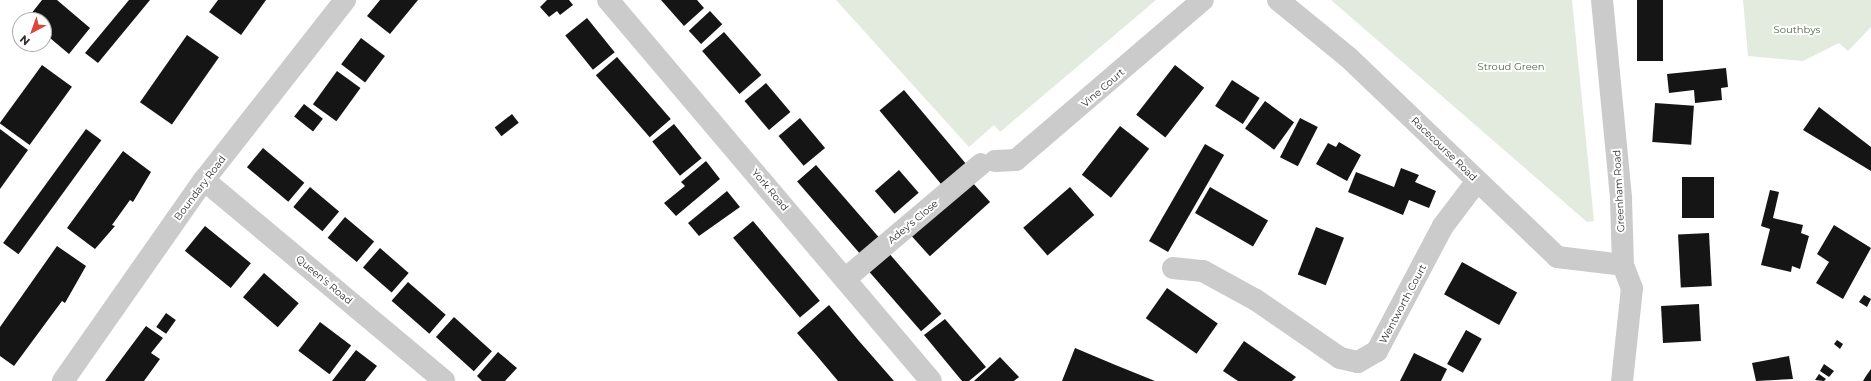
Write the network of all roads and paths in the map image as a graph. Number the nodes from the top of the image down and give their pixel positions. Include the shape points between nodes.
1 (345, 0) edge
2 (608, 0) edge
3 (1203, 0) edge
4 (1278, 0) edge
5 (1602, 0) edge
6 (988, 163) joint
7 (204, 180) junction
8 (1477, 181) junction
9 (1623, 265) junction
10 (1173, 268) dead end
11 (845, 279) junction
12 (63, 381) edge
13 (444, 381) edge
14 (931, 381) edge
15 (1622, 381) edge

1 - 7 street, Boundary Road
2 - 11 street, York Road
3 - 6 street, Vine Court via 1016,160
4 - 8 street, Racecourse Road via 1348,57
5 - 9 street, Greenham Road via 1621,199
6 - 11 street, Adey's Close
7 - 12 street, Boundary Road
7 - 13 street, Queen's Road
8 - 9 street, Racecourse Road via 1557,257
8 - 10 street, Wentworth Court via 1443,226 1377,351 1358,362 1328,351 1256,300 1203,271
9 - 15 street, Greenham Road via 1632,288
11 - 14 street, York Road

